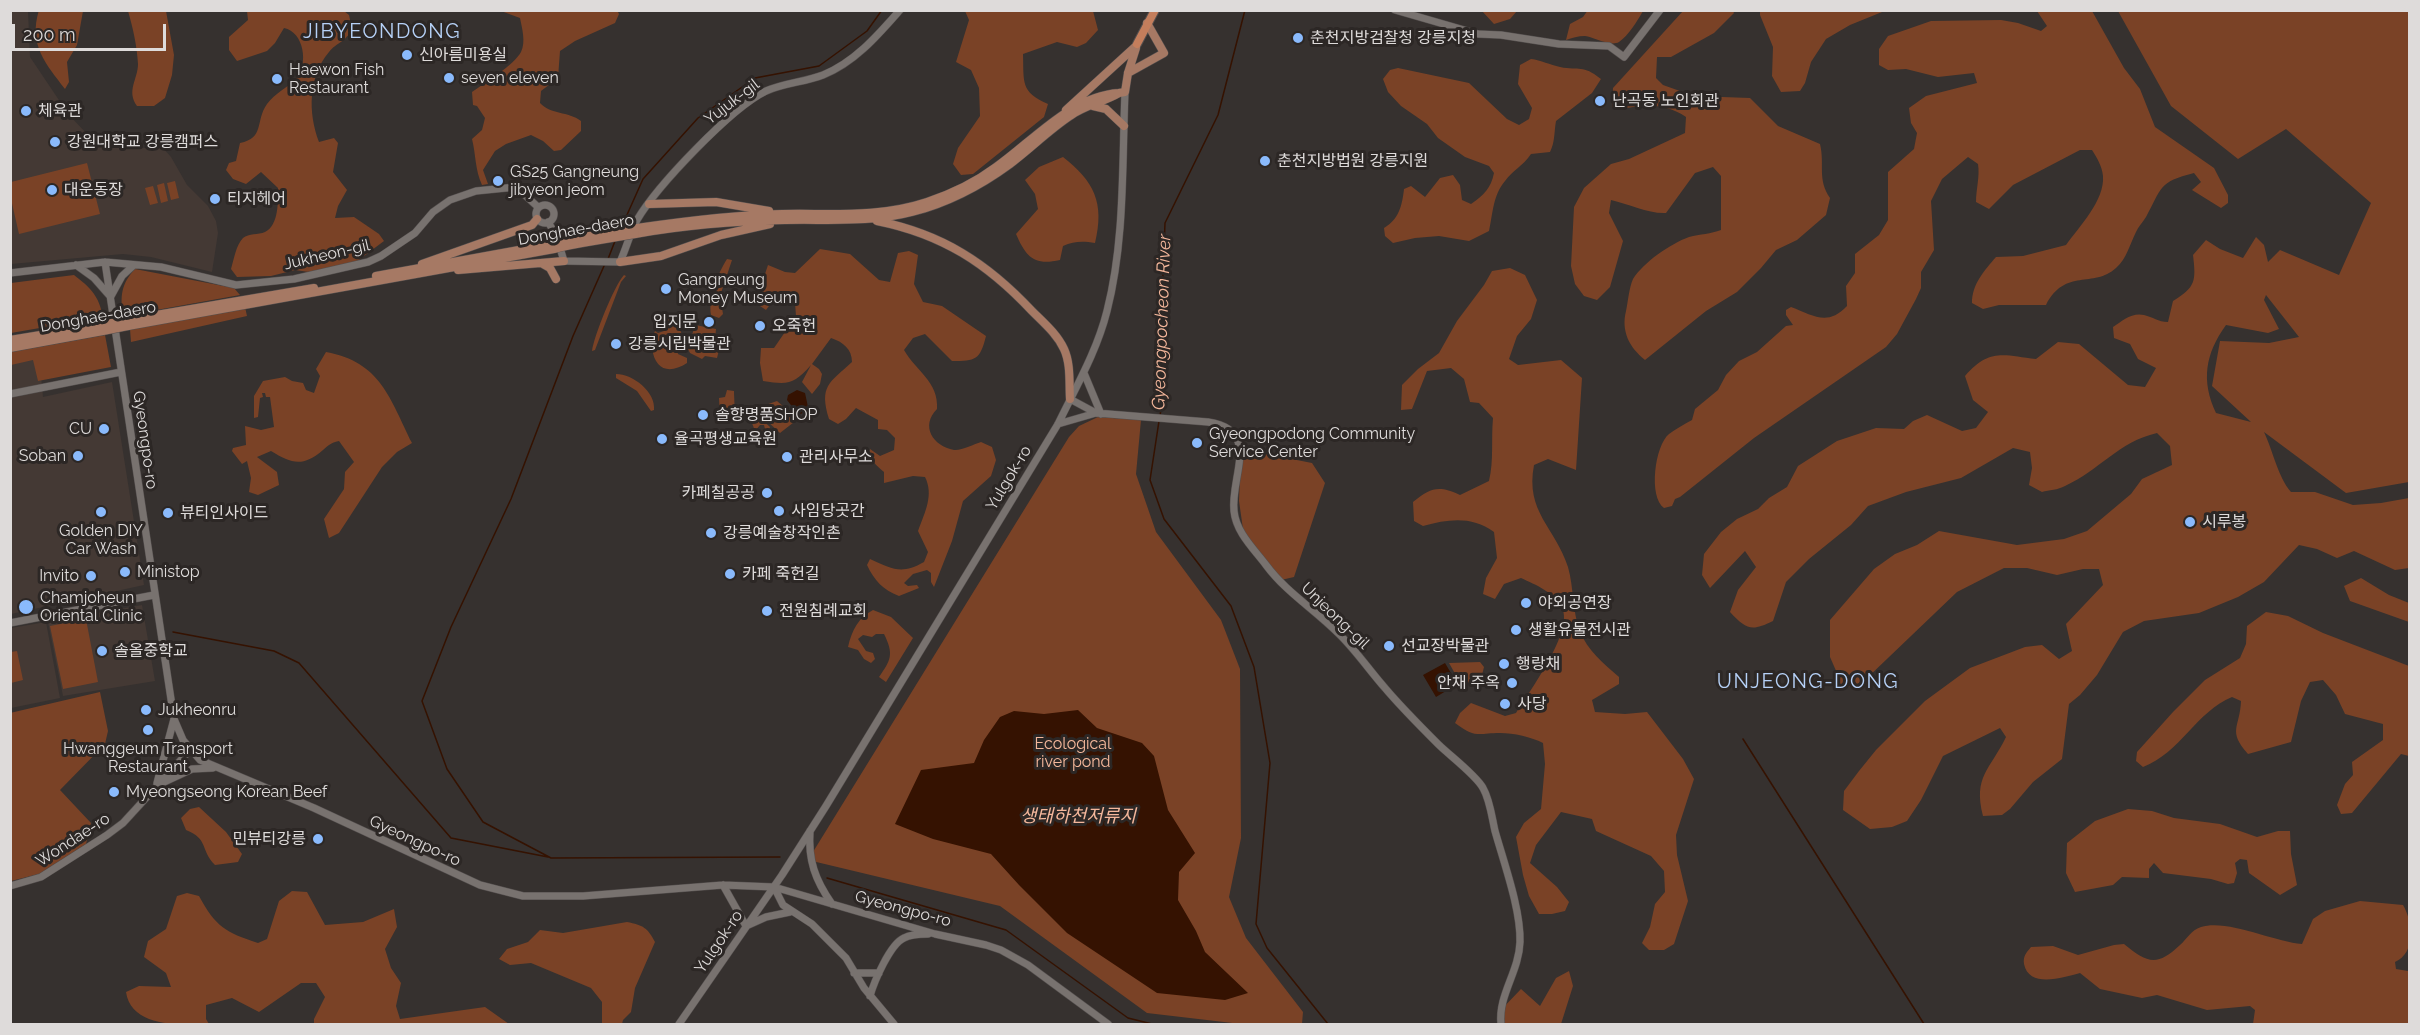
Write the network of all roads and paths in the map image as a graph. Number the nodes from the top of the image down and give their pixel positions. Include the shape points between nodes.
1 (900, 10) edge
2 (1155, 10) edge
3 (1395, 10) edge
4 (1660, 10) edge
5 (1147, 23) junction
6 (1137, 45) junction
7 (1128, 73) junction
8 (1122, 92) junction
9 (1089, 106) junction
10 (1051, 124) junction
11 (1124, 126) junction
12 (649, 204) junction
13 (537, 207) junction
14 (785, 214) junction
15 (537, 219) junction
16 (869, 219) junction
17 (795, 220) junction
18 (548, 222) junction
19 (636, 231) junction
20 (553, 246) junction
21 (564, 261) junction
22 (105, 262) junction
23 (620, 262) junction
24 (134, 264) junction
25 (543, 264) junction
26 (76, 265) junction
27 (402, 271) junction
28 (430, 271) junction
29 (10, 273) edge
30 (556, 279) dead end
31 (110, 299) junction
32 (128, 323) junction
33 (103, 328) junction
34 (10, 340) edge
35 (10, 348) edge
36 (121, 372) junction
37 (1084, 373) junction
38 (10, 394) edge
39 (1070, 399) junction
40 (1099, 413) junction
41 (1058, 424) junction
42 (154, 595) junction
43 (10, 623) edge
44 (174, 718) junction
45 (190, 750) junction
46 (230, 772) junction
47 (152, 790) junction
48 (810, 830) junction
49 (723, 885) junction
50 (10, 886) edge
51 (774, 886) junction
52 (832, 904) junction
53 (790, 912) junction
54 (746, 926) junction
55 (935, 934) junction
56 (854, 973) junction
57 (879, 973) junction
58 (870, 996) junction
59 (679, 1024) edge
60 (894, 1024) edge
61 (1108, 1024) edge
62 (1500, 1024) edge

1 - 12 street, Yujuk-gil via 876,37 840,66 757,96 714,130
2 - 5 highway
3 - 4 street via 1478,34 1609,46 1624,57
5 - 6 highway
5 - 7 main road via 1164,53
6 - 7 main road
6 - 10 main road
7 - 8 main road
8 - 9 main road, Donghae-daero
8 - 10 main road, Donghae-daero via 1086,102
8 - 11 street, Yulgok-ro
9 - 11 main road via 1101,106
9 - 16 main road, Donghae-daero via 960,195 913,212
10 - 14 main road, Donghae-daero via 984,175 927,202 879,213
11 - 37 street, Yulgok-ro via 1114,276 1107,312
12 - 14 main road via 716,202
12 - 23 street, Yujuk-gil
13 - 15 street
13 - 18 street via 546,204 553,209 554,215
13 - 24 street, Jukheon-gil via 516,187 476,190 450,200 415,233 381,256 294,279 236,285
14 - 19 main road, Donghae-daero via 701,219
15 - 18 street
15 - 27 main road via 532,225
16 - 17 main road, Donghae-daero
16 - 39 main road via 936,238 1005,282 1056,335 1065,351
17 - 19 main road, Donghae-daero via 737,221
17 - 23 main road via 736,231 661,256
18 - 21 street
19 - 20 main road, Donghae-daero, bridge
20 - 27 main road, Donghae-daero
20 - 28 main road, Donghae-daero
21 - 23 street
21 - 25 main road
22 - 24 street, Jukheon-gil
22 - 26 street, Jukheon-gil
22 - 31 street, Gyeongpo-ro
24 - 31 street via 122,276
25 - 28 main road
25 - 30 main road
26 - 29 street, Jukheon-gil
26 - 31 street via 106,289
27 - 32 main road, Donghae-daero
28 - 32 main road, Donghae-daero
31 - 36 street, Gyeongpo-ro
32 - 33 main road, Donghae-daero, bridge
33 - 34 main road, Donghae-daero
33 - 35 main road, Donghae-daero
36 - 38 street
36 - 42 street, Gyeongpo-ro
37 - 39 street, Yulgok-ro
37 - 40 street
39 - 40 street, Unjeong-gil
39 - 41 street, Yulgok-ro
40 - 41 street
40 - 62 street, Unjeong-gil via 1216,423 1231,430 1240,451 1234,510 1242,533 1279,582 1337,632 1385,688 1483,787 1515,906 1520,942 1514,972 1504,994
41 - 48 street, Yulgok-ro
42 - 43 street
42 - 44 street, Gyeongpo-ro
44 - 45 street, Gyeongpo-ro
44 - 47 street
45 - 46 street, Gyeongpo-ro via 200,760
45 - 47 street, Wondae-ro
46 - 47 street via 209,767 192,769
46 - 49 street, Gyeongpo-ro via 445,871 501,892 584,896
47 - 50 street, Wondae-ro via 107,835 41,877
48 - 51 street, Yulgok-ro
48 - 52 street via 813,872
49 - 51 street, Gyeongpo-ro
49 - 54 street
51 - 52 street, Gyeongpo-ro
51 - 53 street
51 - 54 street, Yulgok-ro
52 - 55 street, Gyeongpo-ro
53 - 54 street
53 - 56 street via 828,938
54 - 59 street, Yulgok-ro
55 - 57 street via 911,935 898,941
55 - 61 street, Gyeongpo-ro via 986,945 1014,957
56 - 57 street
56 - 58 street
57 - 58 street
58 - 60 street

